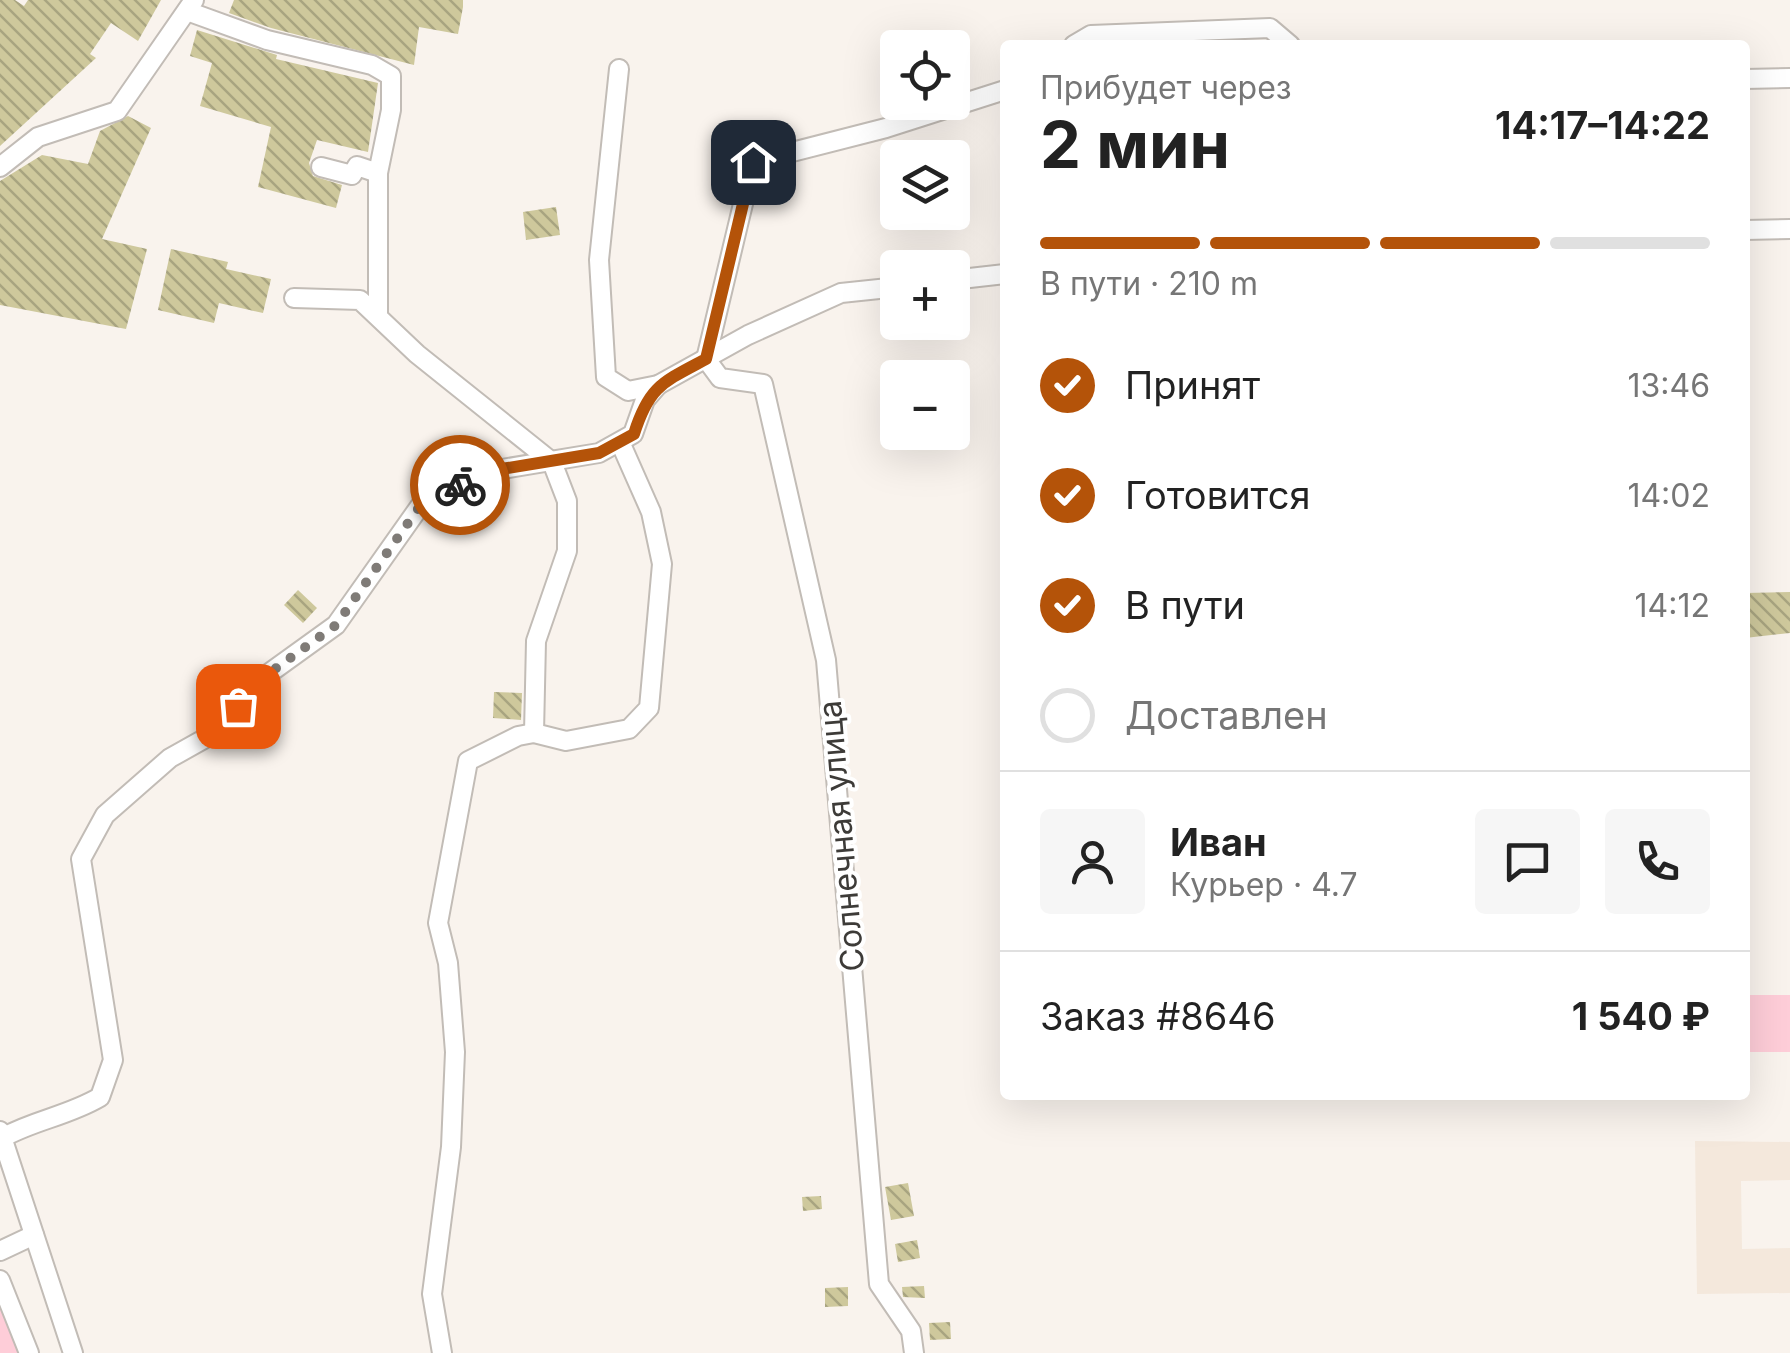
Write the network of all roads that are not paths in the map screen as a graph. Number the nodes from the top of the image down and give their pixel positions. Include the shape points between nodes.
1 (190, 6) edge
2 (1081, 40) edge
3 (1284, 40) edge
4 (619, 69) dead end
5 (1790, 78) edge
6 (1750, 79) edge
7 (1000, 92) edge
8 (0, 167) edge
9 (321, 168) dead end
10 (378, 172) junction
11 (1790, 229) edge
12 (1750, 230) edge
13 (1000, 275) edge
14 (970, 278) edge
15 (880, 289) edge
16 (294, 298) dead end
17 (378, 316) junction
18 (706, 359) junction
19 (658, 385) junction
20 (620, 442) junction
21 (552, 462) junction
22 (534, 733) junction
23 (1, 1134) edge
24 (34, 1236) junction
25 (0, 1251) edge
26 (0, 1280) edge
27 (29, 1353) edge
28 (73, 1353) edge
29 (442, 1353) edge
30 (914, 1353) edge

1 - 8 street via 117,110 38,136
1 - 10 street via 267,40 372,64 390,76 391,110
2 - 3 street via 1090,34 1270,28
4 - 19 street via 599,260 606,378 628,391
5 - 6 street
7 - 18 street via 753,162
9 - 10 street
10 - 17 street
11 - 12 street
13 - 14 street
15 - 18 street via 841,294
16 - 17 street via 360,300
17 - 21 street
18 - 19 street
18 - 30 street, Солнечная улица via 720,378 763,384 826,660 880,1284 911,1331
19 - 20 street via 644,400 634,434
20 - 21 street
20 - 22 street via 651,512 662,564 649,708 629,728 566,740
21 - 22 street via 567,500 567,550 536,641
21 - 23 street via 502,469 425,499 336,625 257,682 220,730 170,758 105,815 80,859 113,1060 100,1097 70,1114
22 - 29 street via 468,761 438,924 456,1052 432,1294
23 - 24 street
24 - 25 street
24 - 28 street
26 - 27 street

